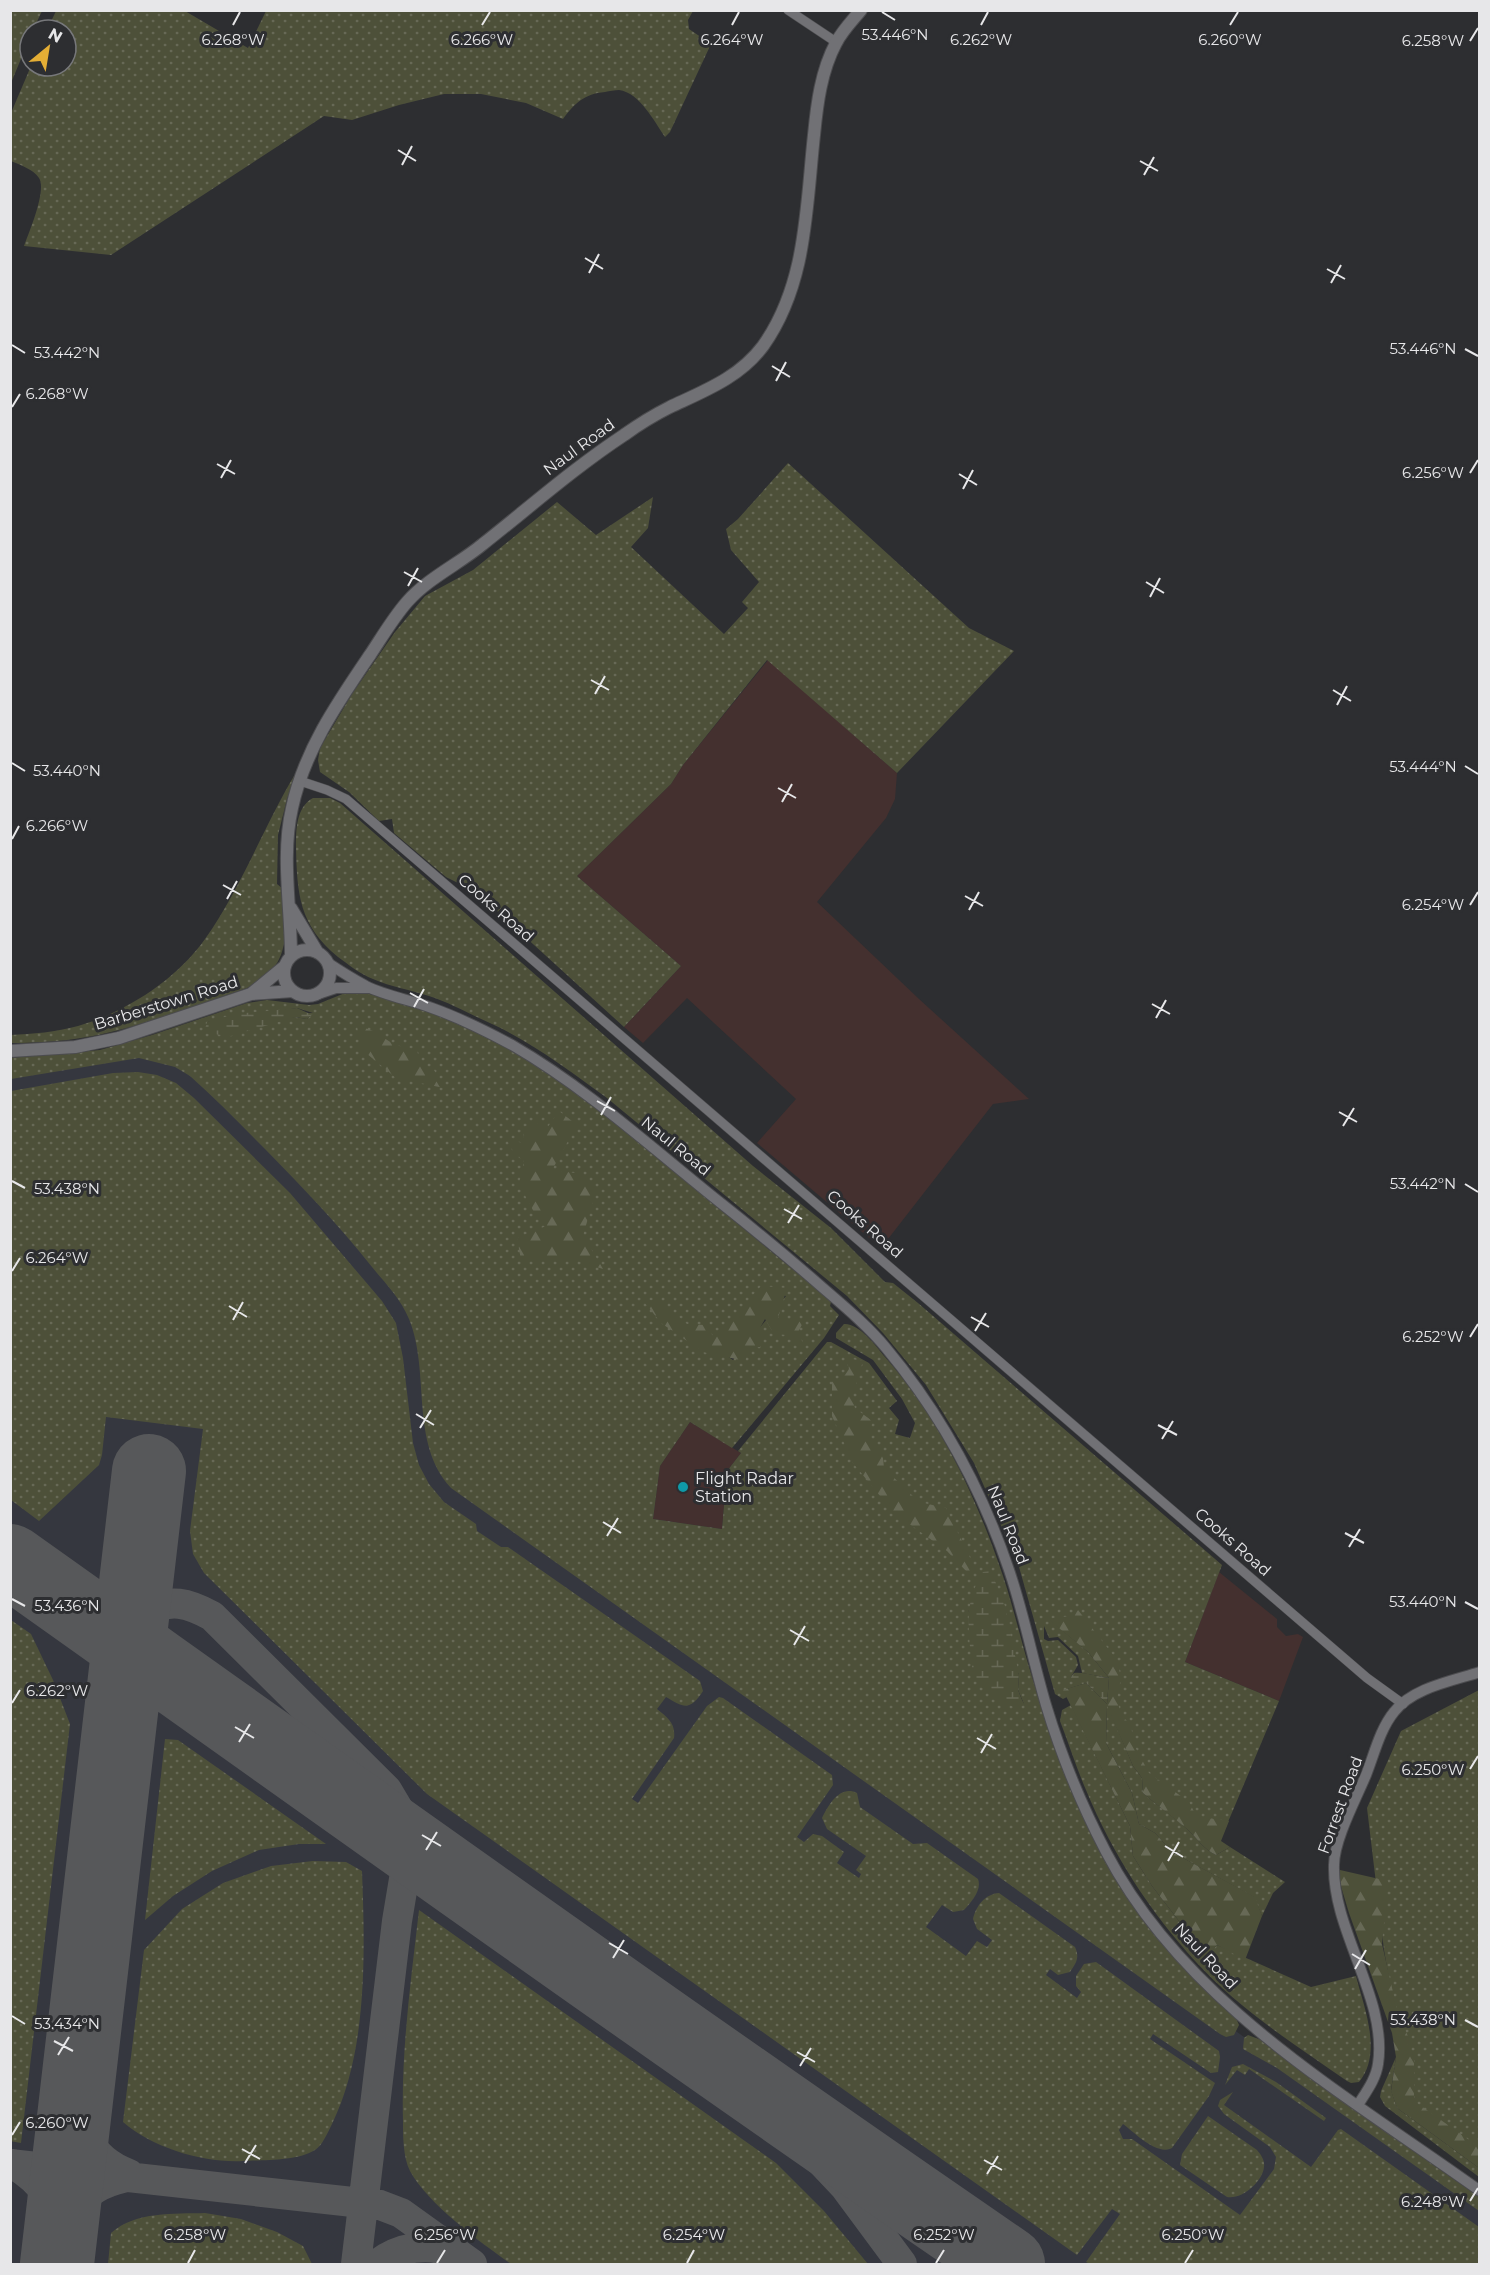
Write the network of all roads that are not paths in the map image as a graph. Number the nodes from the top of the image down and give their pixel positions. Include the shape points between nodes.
1 (788, 10) edge
2 (861, 10) edge
3 (836, 42) junction
4 (300, 781) junction
5 (290, 907) junction
6 (318, 953) junction
7 (288, 961) junction
8 (328, 963) junction
9 (369, 988) junction
10 (293, 991) junction
11 (251, 994) junction
12 (315, 995) junction
13 (10, 1051) edge
14 (1479, 1672) edge
15 (1403, 1704) junction
16 (1358, 2105) junction
17 (1479, 2191) edge

1 - 3 street
2 - 3 main road, Naul Road
3 - 4 main road, Naul Road via 819,94 795,285 763,345 730,377 649,418 589,458 413,596 332,712
4 - 5 main road, Naul Road via 291,808 288,840
4 - 15 street, Cooks Road via 346,799 1367,1678
5 - 6 main road, Naul Road
5 - 7 main road, Naul Road
6 - 7 main road via 304,950
6 - 8 main road
7 - 10 main road via 284,978
7 - 11 main road, Barberstown Road
8 - 9 street, Naul Road
8 - 12 main road via 327,985
9 - 12 street, Naul Road via 336,988
9 - 16 street, Naul Road via 471,1024 561,1076 752,1229 850,1311 885,1346 955,1447 979,1496 1007,1564 1047,1709 1107,1854 1143,1911 1187,1964 1261,2032
10 - 11 main road
10 - 12 main road
11 - 13 main road, Barberstown Road via 119,1038 75,1047
14 - 15 street, Forrest Road via 1418,1694
15 - 16 street, Forrest Road via 1387,1724 1349,1815 1334,1864 1341,1910 1378,2031 1378,2065 1373,2082
16 - 17 street, Naul Road

